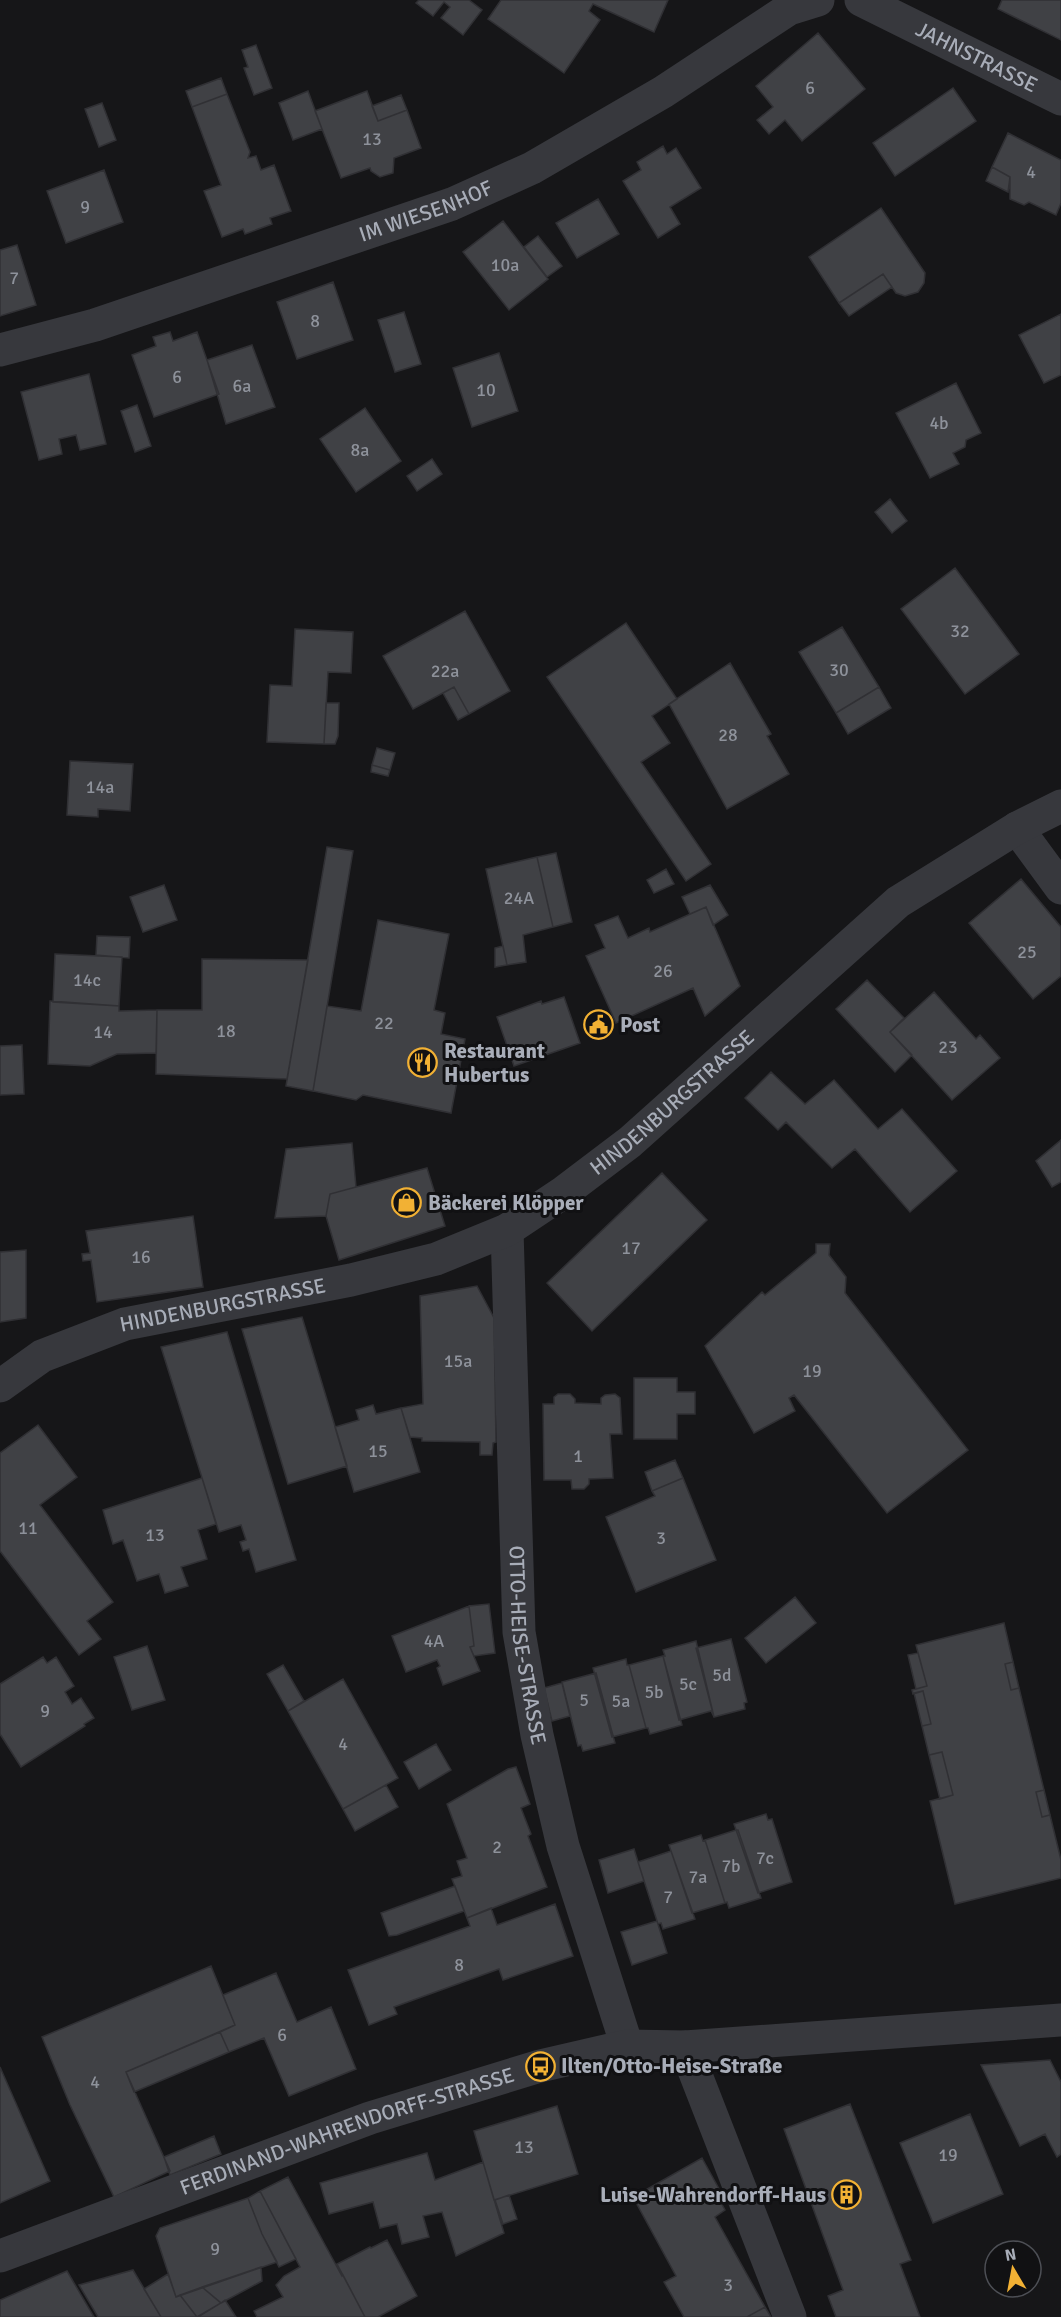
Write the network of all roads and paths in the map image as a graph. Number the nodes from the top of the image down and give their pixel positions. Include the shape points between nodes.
1 (818, 0) edge
2 (861, 0) edge
3 (1061, 99) edge
4 (0, 350) edge
5 (1061, 806) edge
6 (1017, 828) junction
7 (1061, 888) edge
8 (507, 1230) junction
9 (0, 1386) edge
10 (1061, 2020) edge
11 (627, 2046) junction
12 (685, 2047) junction
13 (0, 2256) edge
14 (790, 2317) edge

1 - 4 street, IM WIESENHOF via 789,9 663,92 532,168 452,204 95,325
2 - 3 street, JAHNSTRASSE
5 - 6 street, HINDENBURGSTRASSE
6 - 7 street
6 - 8 street, HINDENBURGSTRASSE via 898,902 630,1142
8 - 9 street, HINDENBURGSTRASSE via 436,1259 362,1278 125,1324 42,1356
8 - 11 street, OTTO-HEISE-STRASSE via 519,1632 562,1846
10 - 12 street, FERDINAND-WAHRENDORFF-STRASSE
11 - 12 street, FERDINAND-WAHRENDORFF-STRASSE
11 - 13 street, FERDINAND-WAHRENDORFF-STRASSE via 540,2067 370,2118
12 - 14 street

